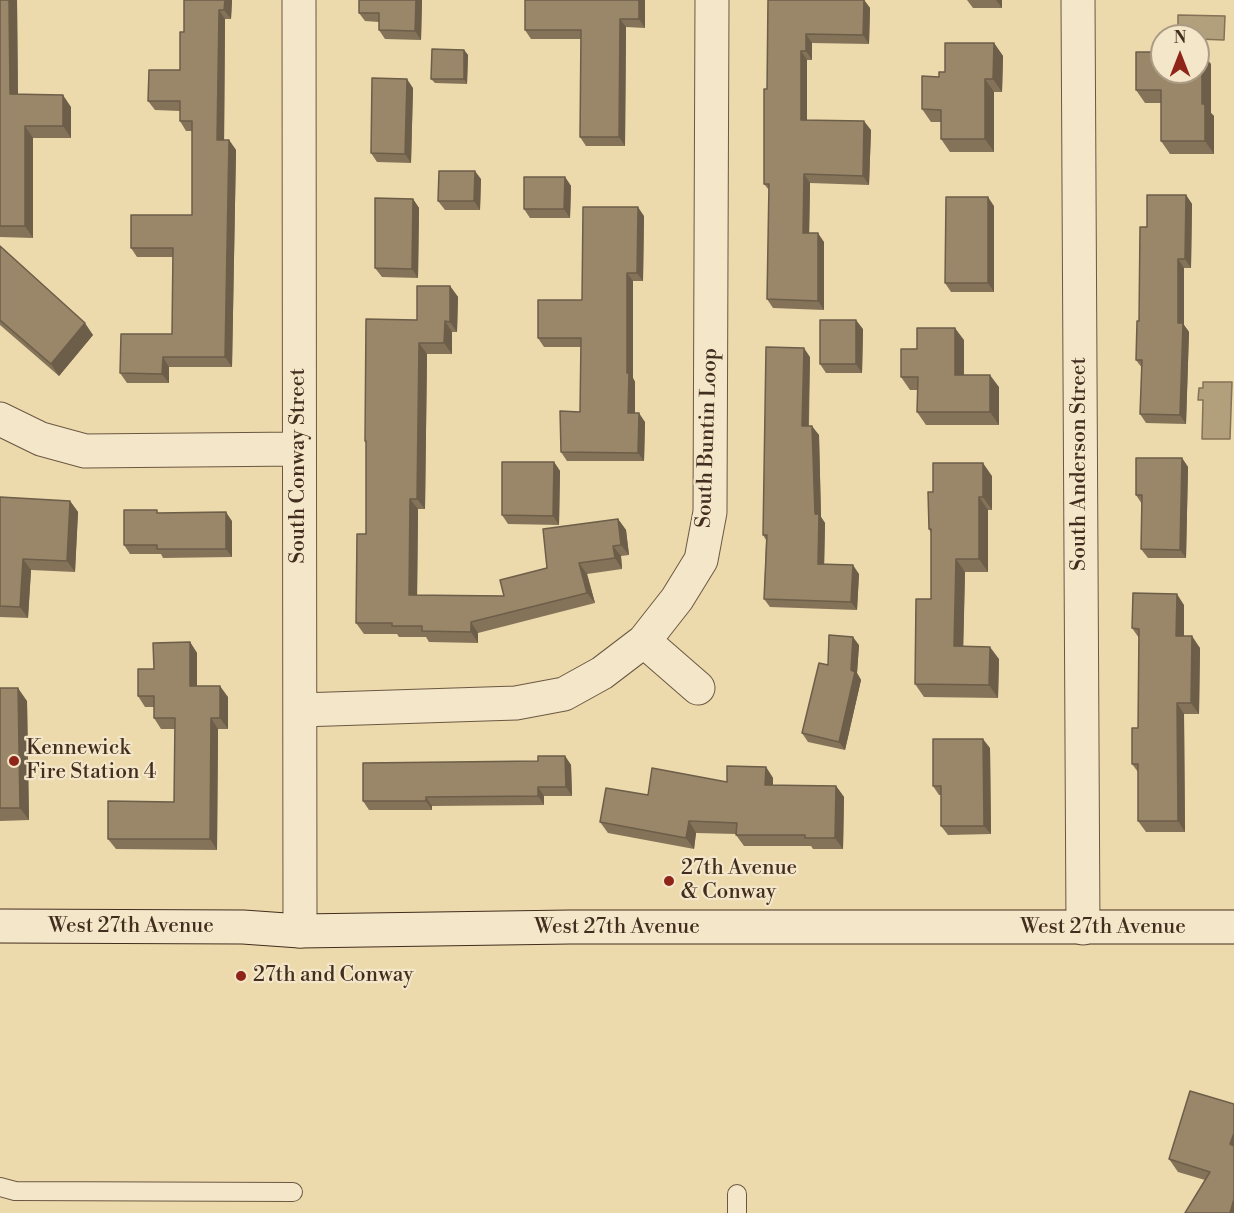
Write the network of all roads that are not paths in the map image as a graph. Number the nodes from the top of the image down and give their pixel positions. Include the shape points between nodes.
1 (299, 0) edge
2 (712, 0) edge
3 (1078, 0) edge
4 (0, 419) edge
5 (299, 449) junction
6 (644, 641) junction
7 (698, 688) dead end
8 (300, 711) junction
9 (0, 926) edge
10 (1234, 927) edge
11 (1083, 928) junction
12 (300, 932) junction
13 (0, 1187) edge
14 (293, 1192) dead end
15 (737, 1194) dead end
16 (737, 1213) edge

1 - 5 street, South Conway Street
2 - 6 street, South Buntin Loop via 710,512 700,560
3 - 11 street, South Anderson Street
4 - 5 street via 41,440 85,451
5 - 8 street, South Conway Street
6 - 7 street
6 - 8 street, South Buntin Loop via 602,673 564,694 516,703
8 - 12 street, South Conway Street
9 - 12 street, West 27th Avenue via 243,927
10 - 11 street, West 27th Avenue
11 - 12 street, West 27th Avenue via 570,927
13 - 14 lane via 15,1191
15 - 16 lane

